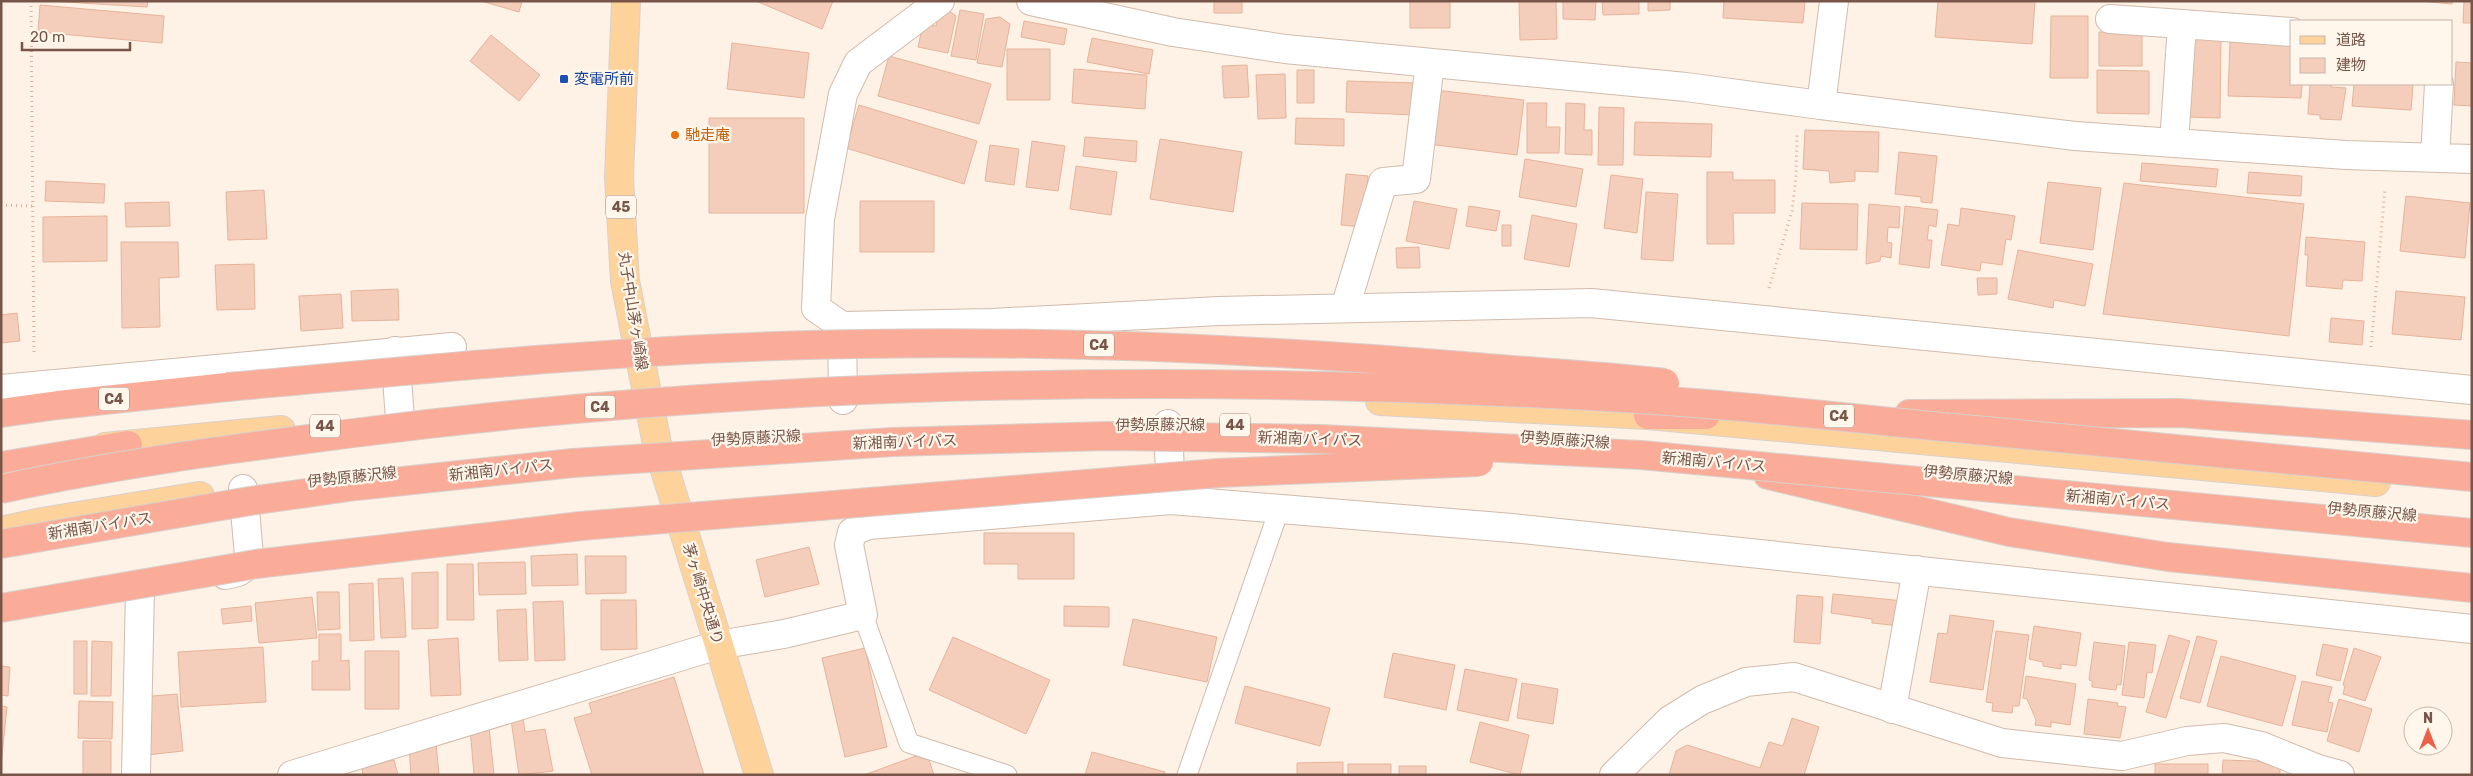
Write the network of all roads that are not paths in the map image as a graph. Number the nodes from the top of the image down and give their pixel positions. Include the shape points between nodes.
1 (626, 1) edge
2 (940, 1) edge
3 (1030, 1) edge
4 (1834, 1) edge
5 (2110, 19) dead end
6 (2182, 24) junction
7 (2290, 32) edge
8 (1430, 63) junction
9 (2439, 85) edge
10 (1809, 104) junction
11 (2174, 143) junction
12 (2435, 158) junction
13 (2472, 159) edge
14 (1345, 308) junction
15 (842, 326) junction
16 (452, 347) dead end
17 (395, 351) junction
18 (1, 371) edge
19 (34, 385) junction
20 (1, 389) edge
21 (2472, 390) edge
22 (843, 400) junction
23 (650, 411) junction
24 (1, 413) edge
25 (1648, 415) junction
26 (400, 419) junction
27 (1168, 424) junction
28 (1968, 430) junction
29 (2472, 435) edge
30 (657, 444) junction
31 (128, 445) junction
32 (1640, 450) junction
33 (1, 460) edge
34 (1, 466) edge
35 (2472, 477) edge
36 (1, 488) edge
37 (243, 489) junction
38 (2472, 490) edge
39 (1171, 500) junction
40 (1279, 510) junction
41 (2472, 522) edge
42 (1, 531) edge
43 (2472, 533) edge
44 (1, 544) edge
45 (1917, 570) junction
46 (2472, 588) edge
47 (140, 590) junction
48 (1, 608) edge
49 (863, 614) junction
50 (1, 617) edge
51 (2472, 629) edge
52 (718, 645) junction
53 (1892, 709) junction
54 (2121, 766) edge
55 (2325, 773) edge
56 (136, 775) edge
57 (292, 775) edge
58 (759, 775) edge
59 (1007, 775) edge
60 (1187, 775) edge
61 (1614, 775) edge

1 - 23 main road, 丸子中山茅ヶ崎線 / 45 via 618,176 625,281
2 - 15 street via 858,63 843,94 820,220 816,308
3 - 8 street via 1173,32 1285,49
4 - 10 street
5 - 6 street
6 - 7 street
6 - 11 street
8 - 10 street via 1686,87
8 - 14 street via 1416,179 1383,182
9 - 12 street
10 - 11 street via 2075,136
11 - 12 street
12 - 13 street
14 - 15 street
14 - 21 street via 1591,303
15 - 22 street
16 - 17 street
17 - 19 street
17 - 26 street
18 - 19 street
19 - 20 street
22 - 23 main road, 伊勢原藤沢線 / 44
22 - 25 main road, 伊勢原藤沢線 / 44 via 1214,396
23 - 26 main road, 伊勢原藤沢線 / 44
23 - 30 main road, 茅ヶ崎中央通り / 45
24 - 28 highway, C4, bridge via 227,388 652,352 775,346 1034,343 1370,359 1654,382 1838,403
25 - 29 highway via 2180,412
25 - 38 main road, 伊勢原藤沢線 / 44
26 - 31 main road, 伊勢原藤沢線 / 44
27 - 30 main road, 伊勢原藤沢線 / 44 via 895,430
27 - 32 main road, 伊勢原藤沢線 / 44 via 1313,426
27 - 39 street
28 - 35 highway, C4, bridge
28 - 36 highway, C4, bridge via 1774,409 1476,391 1205,383 880,389 668,401 456,420 243,448
30 - 37 main road, 伊勢原藤沢線 / 44
30 - 52 main road, 茅ヶ崎中央通り / 45
31 - 33 main road, 伊勢原藤沢線 / 44
31 - 34 highway
32 - 41 main road, 伊勢原藤沢線 / 44
32 - 43 highway, 新湘南バイパス, bridge
32 - 44 highway, 新湘南バイパス, bridge via 1224,436 883,442 573,462 356,486
32 - 46 highway via 2009,532 2168,557
32 - 48 highway, bridge via 1218,473 581,526 256,564
37 - 42 main road, 伊勢原藤沢線 / 44
37 - 47 street via 248,555 245,567 238,572
39 - 40 street
39 - 49 street via 868,524 852,532 849,545
40 - 45 street via 1512,528
40 - 60 lane
45 - 51 street
45 - 53 street
47 - 50 street
47 - 56 street
49 - 52 street via 784,634
49 - 59 lane via 909,743
52 - 57 street
52 - 58 main road, 茅ヶ崎中央通り / 45
53 - 54 street via 2002,743
53 - 61 street via 1794,677 1746,682 1702,700 1670,720
54 - 55 street via 2187,741 2224,738 2261,746

